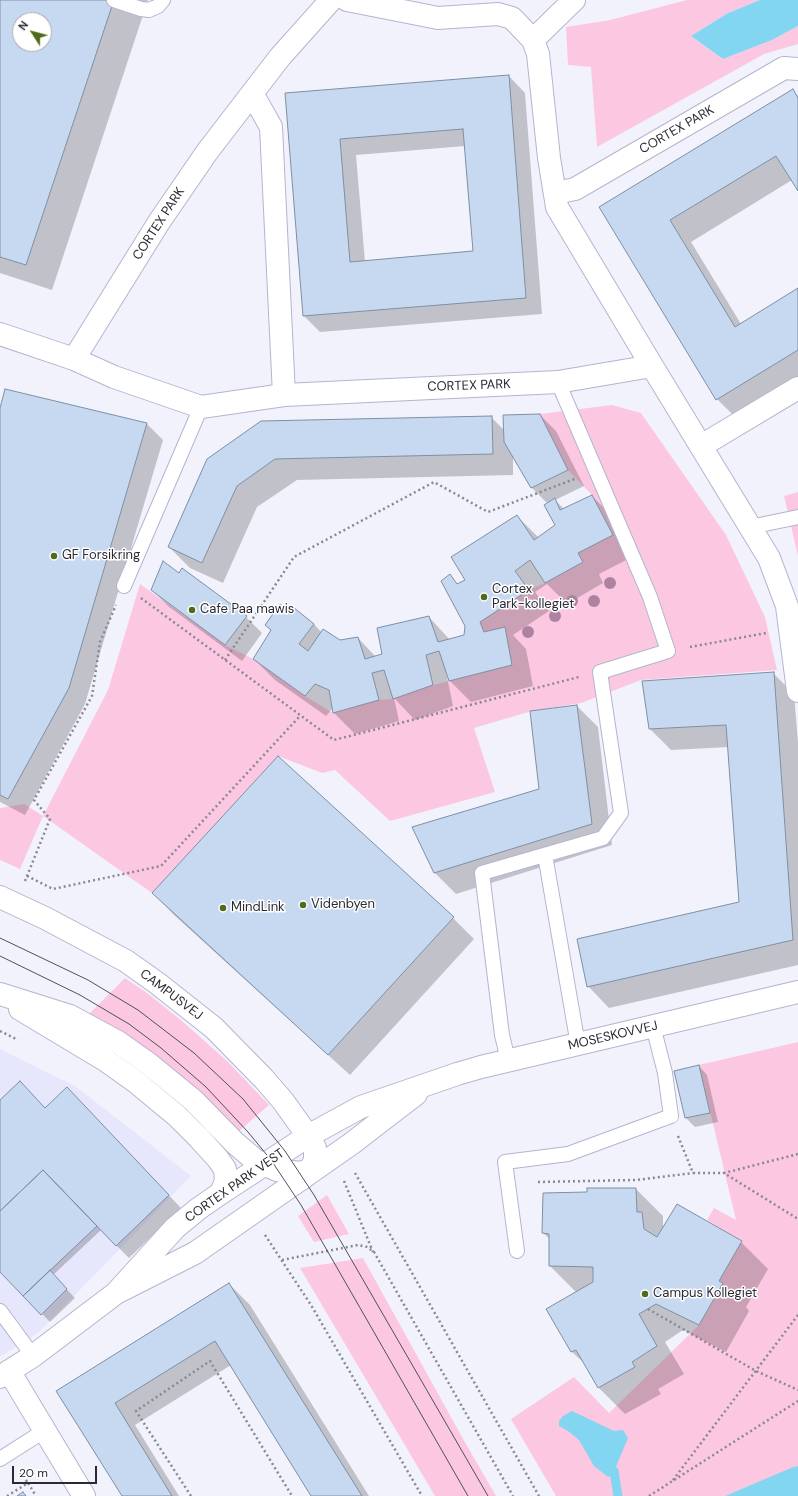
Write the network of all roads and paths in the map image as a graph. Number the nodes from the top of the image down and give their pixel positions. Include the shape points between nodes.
1 (114, 0) edge
2 (163, 0) edge
3 (331, 0) edge
4 (347, 0) edge
5 (574, 0) edge
6 (533, 40) junction
7 (798, 69) edge
8 (252, 95) junction
9 (555, 193) junction
10 (0, 334) edge
11 (74, 359) junction
12 (652, 366) junction
13 (558, 382) junction
14 (798, 388) edge
15 (284, 395) junction
16 (201, 407) junction
17 (701, 446) junction
18 (596, 471) junction
19 (798, 516) edge
20 (750, 527) junction
21 (124, 586) junction
22 (790, 628) junction
23 (668, 651) junction
24 (225, 660) junction
25 (600, 672) junction
26 (798, 691) edge
27 (300, 716) junction
28 (545, 855) junction
29 (27, 876) junction
30 (8, 900) edge
31 (798, 992) edge
32 (0, 996) edge
33 (653, 1026) junction
34 (0, 1032) edge
35 (19, 1041) dead end
36 (578, 1045) junction
37 (508, 1060) junction
38 (429, 1083) junction
39 (671, 1116) junction
40 (308, 1136) junction
41 (798, 1154) edge
42 (264, 1165) junction
43 (328, 1168) junction
44 (693, 1173) junction
45 (724, 1173) junction
46 (547, 1182) dead end
47 (221, 1193) junction
48 (246, 1217) junction
49 (798, 1219) edge
50 (517, 1251) dead end
51 (374, 1252) junction
52 (282, 1260) junction
53 (116, 1293) junction
54 (648, 1309) dead end
55 (798, 1315) edge
56 (3, 1319) edge
57 (33, 1356) junction
58 (756, 1371) junction
59 (5, 1374) edge
60 (798, 1390) edge
61 (798, 1401) edge
62 (44, 1432) junction
63 (0, 1459) edge
64 (673, 1480) junction
65 (7, 1496) edge
66 (36, 1496) edge
67 (84, 1496) edge
68 (191, 1496) edge
69 (292, 1496) edge
70 (422, 1496) edge
71 (513, 1496) edge
72 (539, 1496) edge
73 (649, 1496) edge

1 - 2 lane via 149,10
3 - 8 street, CORTEX PARK via 280,57
4 - 6 street via 438,18 498,14 512,18
5 - 6 street
6 - 9 street via 538,54
7 - 9 street, CORTEX PARK via 784,68 575,189
8 - 11 street, CORTEX PARK via 207,152 159,222
8 - 15 street via 271,127
9 - 12 street via 557,207
10 - 11 street, CORTEX PARK
11 - 16 street, CORTEX PARK via 114,377
12 - 13 street, CORTEX PARK
12 - 17 street
13 - 15 street, CORTEX PARK
13 - 18 lane
14 - 17 street
15 - 16 street, CORTEX PARK
16 - 21 lane
17 - 20 street
18 - 23 lane via 650,597
18 - 24 path via 488,512 434,482 294,557
19 - 20 lane
20 - 22 street via 769,558 787,606
21 - 24 path
21 - 29 path via 100,642 92,696 34,800 50,819
22 - 23 path
22 - 26 street
23 - 25 lane
24 - 27 path
25 - 27 path via 334,740
25 - 28 lane via 621,813 603,838
27 - 29 path via 161,866 53,889
28 - 36 lane
28 - 37 lane via 482,873 502,1035
29 - 30 path
30 - 40 street, CAMPUSVEJ via 126,961 190,1009 214,1028 264,1079
31 - 33 street, MOSESKOVVEJ
32 - 42 street via 70,1016 118,1042 193,1100 246,1154
32 - 47 street via 105,1060 177,1116 226,1169 226,1181
33 - 36 street, MOSESKOVVEJ
33 - 39 lane via 665,1073
34 - 35 path
36 - 37 street, MOSESKOVVEJ
37 - 38 street, MOSESKOVVEJ
38 - 40 street, MOSESKOVVEJ via 360,1107
38 - 43 street, MOSESKOVVEJ
39 - 44 path
39 - 50 lane via 568,1154 505,1162
40 - 42 street, CORTEX PARK VEST
40 - 43 street, CAMPUSVEJ via 315,1148 315,1159
41 - 45 path
42 - 43 street via 277,1170 300,1173
42 - 47 street, CORTEX PARK VEST
43 - 48 street, CORTEX PARK VEST
43 - 51 path via 346,1188
43 - 72 path
44 - 45 path
44 - 46 path via 620,1181
45 - 49 path
47 - 53 street, CORTEX PARK VEST via 175,1228
48 - 52 path via 267,1238
48 - 53 street, CORTEX PARK VEST via 195,1253
51 - 52 path via 358,1245
51 - 71 path
52 - 70 path
53 - 57 street, CORTEX PARK VEST
54 - 58 path
55 - 58 path
56 - 57 lane
57 - 59 street, CORTEX PARK VEST
58 - 60 path
58 - 64 path
59 - 62 street, CORTEX PARK VEST via 31,1406
61 - 64 path
62 - 63 lane
62 - 67 street, CORTEX PARK VEST
64 - 73 path
65 - 66 path via 28,1484
68 - 69 path via 136,1411 210,1361

